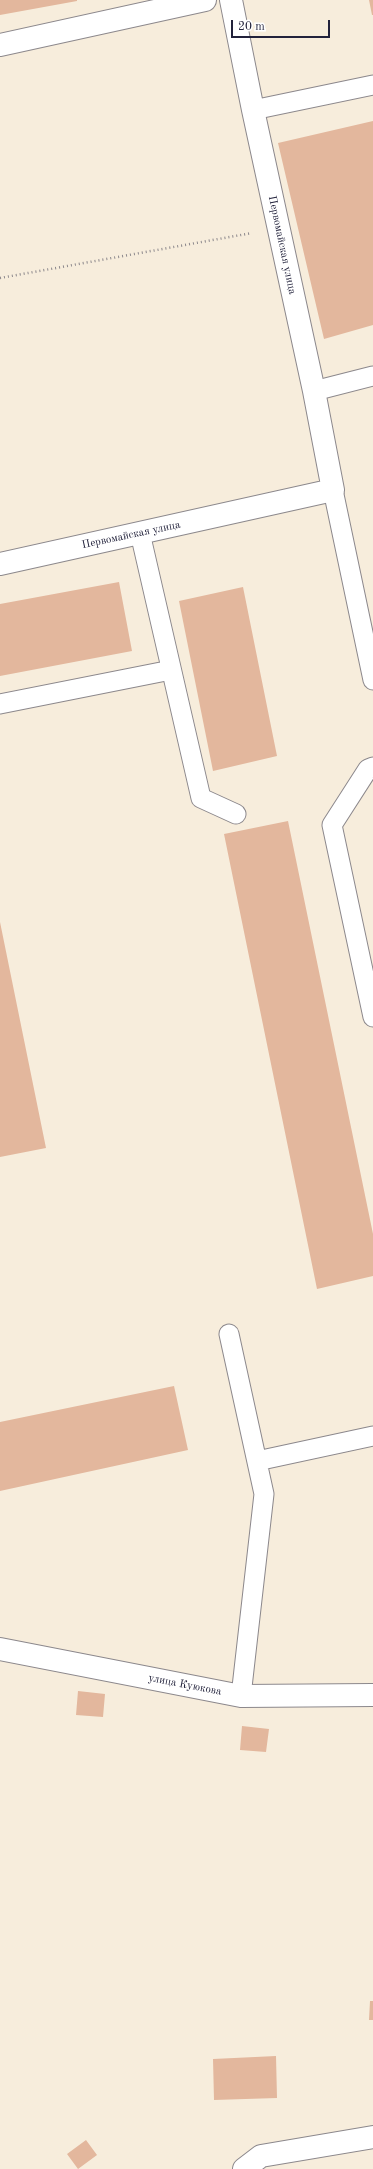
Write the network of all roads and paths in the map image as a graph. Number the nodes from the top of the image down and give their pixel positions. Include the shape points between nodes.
1 (205, 0) edge
2 (231, 0) edge
3 (0, 46) edge
4 (373, 85) edge
5 (252, 110) junction
6 (278, 228) junction
7 (0, 278) edge
8 (373, 376) edge
9 (314, 390) junction
10 (333, 490) junction
11 (140, 533) junction
12 (0, 564) edge
13 (171, 670) junction
14 (373, 680) edge
15 (0, 704) edge
16 (373, 767) edge
17 (236, 814) dead end
18 (373, 1016) edge
19 (229, 1334) dead end
20 (373, 1436) edge
21 (257, 1462) junction
22 (0, 1649) edge
23 (373, 1695) edge
24 (241, 1696) junction
25 (373, 2137) edge
26 (244, 2169) edge

1 - 3 street
2 - 5 street, Первомайская улица
4 - 5 lane
5 - 6 street, Первомайская улица
6 - 7 path
6 - 9 street, Первомайская улица
8 - 9 lane
9 - 10 street, Первомайская улица
10 - 11 street, Первомайская улица
10 - 14 lane, Первомайская улица
11 - 12 street, Первомайская улица
11 - 13 lane
13 - 15 lane
13 - 17 lane via 201,798
16 - 18 lane via 368,769 332,825
19 - 21 lane
20 - 21 lane
21 - 24 lane via 264,1494
22 - 24 street, улица Куюкова
23 - 24 street, улица Куюкова
25 - 26 street via 261,2156

